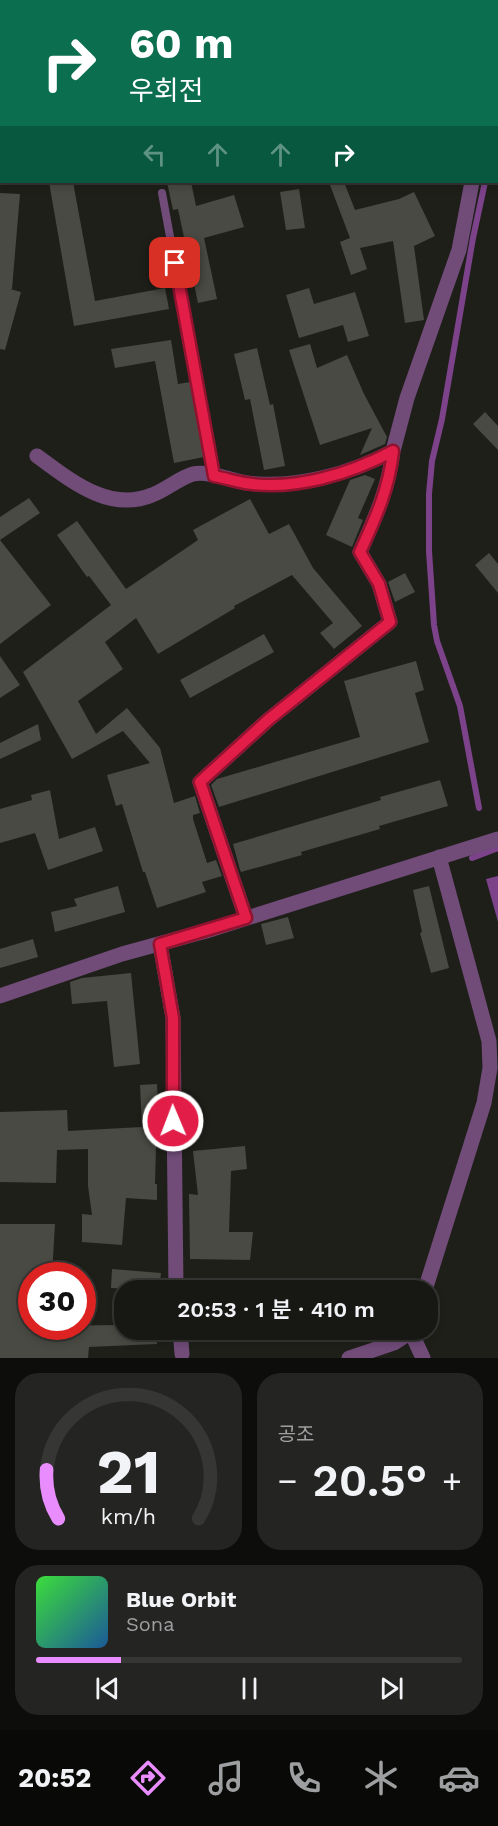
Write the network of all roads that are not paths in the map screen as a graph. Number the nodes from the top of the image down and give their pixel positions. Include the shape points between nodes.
1 (472, 183) edge
2 (162, 193) dead end
3 (393, 451) junction
4 (37, 456) dead end
5 (214, 476) junction
6 (498, 839) edge
7 (440, 857) junction
8 (246, 918) junction
9 (160, 944) junction
10 (0, 996) edge
11 (176, 1280) edge
12 (428, 1280) edge
13 (181, 1340) edge
14 (398, 1340) edge
15 (416, 1340) edge
16 (182, 1354) dead end
17 (349, 1358) edge
18 (423, 1358) edge

1 - 3 street via 459,250 407,398
2 - 5 lane
3 - 5 street via 332,476 310,480 246,483
3 - 8 street via 384,497 360,552 379,584 390,622 268,720 200,782
4 - 5 street via 88,492 114,500 152,496 194,474
6 - 7 street
7 - 8 street
7 - 12 street via 489,1041 490,1068 484,1102
8 - 9 street
9 - 10 street
9 - 11 street via 173,1018
13 - 16 street
14 - 17 street
15 - 18 street

